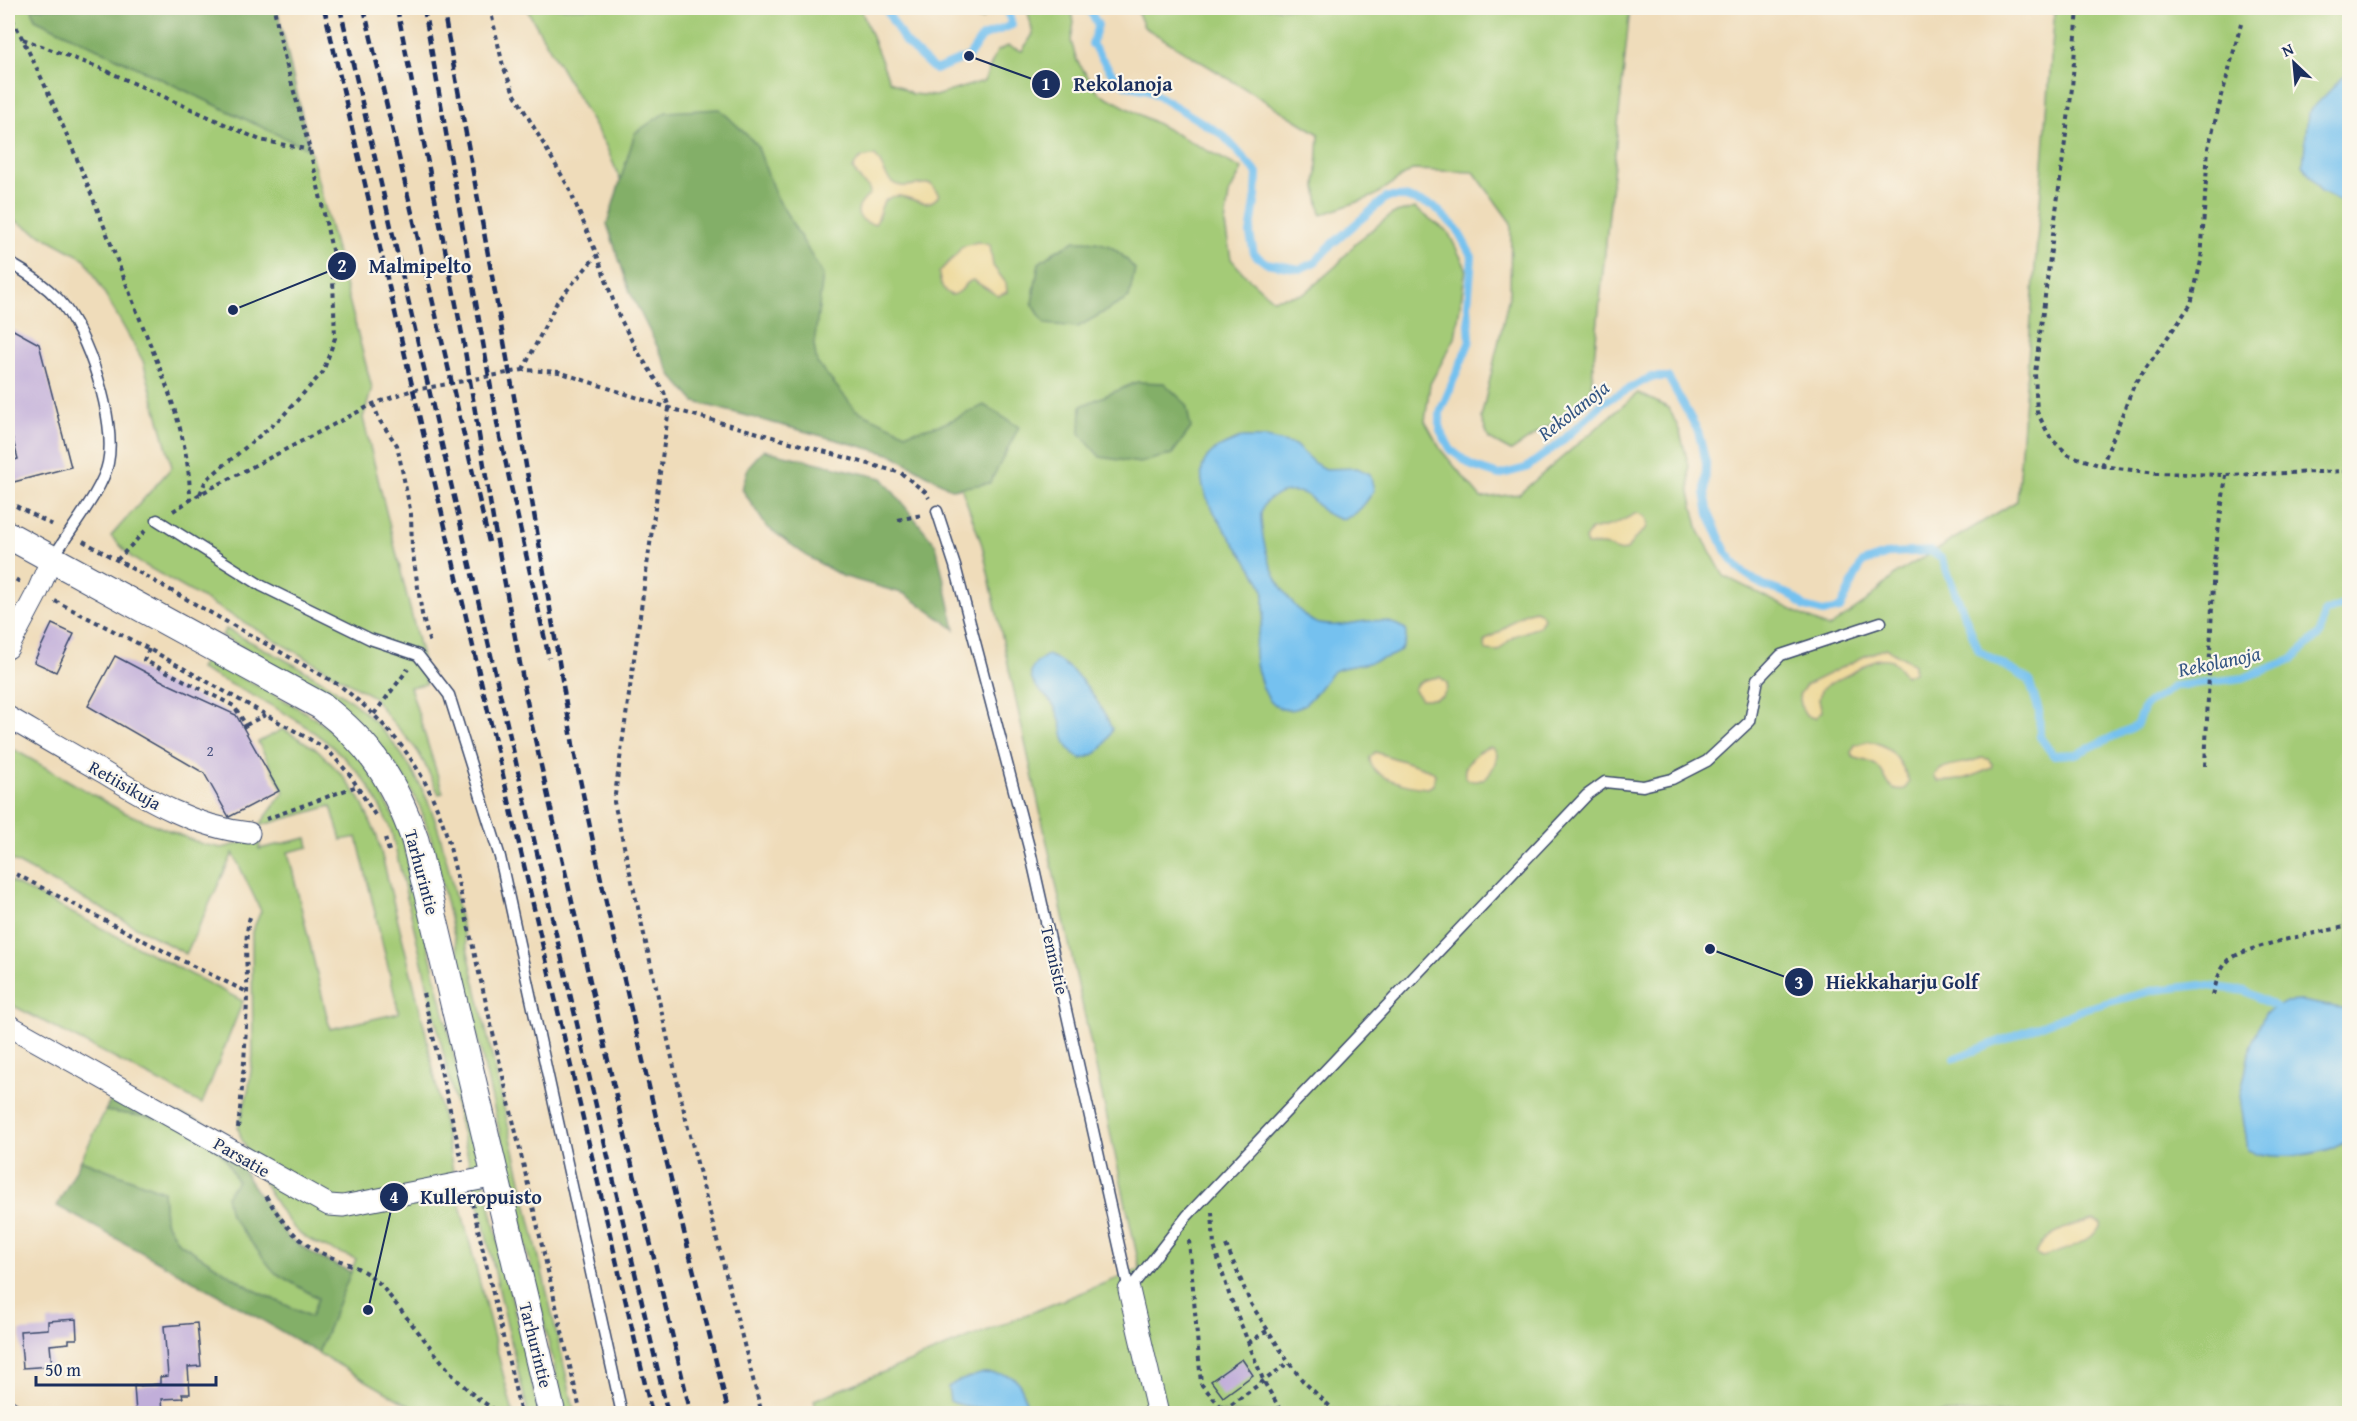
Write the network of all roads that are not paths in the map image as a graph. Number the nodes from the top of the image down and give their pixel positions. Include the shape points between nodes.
1 (8, 262) edge
2 (937, 511) road end
3 (157, 520) road end
4 (8, 535) edge
5 (52, 558) junction
6 (1881, 622) dead end
7 (8, 648) edge
8 (8, 717) edge
9 (249, 833) road end
10 (8, 1025) edge
11 (496, 1176) junction
12 (1129, 1290) junction
13 (8, 1410) edge
14 (14, 1413) edge
15 (552, 1413) edge
16 (622, 1413) edge
17 (1158, 1413) edge

1 - 5 lane via 60,301 96,370 108,420 108,462 101,483
2 - 12 lane, Tennistie via 1031,855
3 - 16 lane via 262,586 370,639 418,655 449,694 500,857
4 - 5 street, Tarhurintie
5 - 7 street
5 - 11 street, Tarhurintie via 321,706 376,759 395,791 415,840
6 - 12 lane via 1781,655 1758,679 1750,721 1707,761 1672,779 1643,786 1605,782 1587,795 1187,1216
8 - 9 street, Retiisikuja via 155,803 207,825
10 - 11 street, Parsatie via 329,1205 343,1206
11 - 15 street, Tarhurintie
12 - 17 street, Tennistie
13 - 14 street

